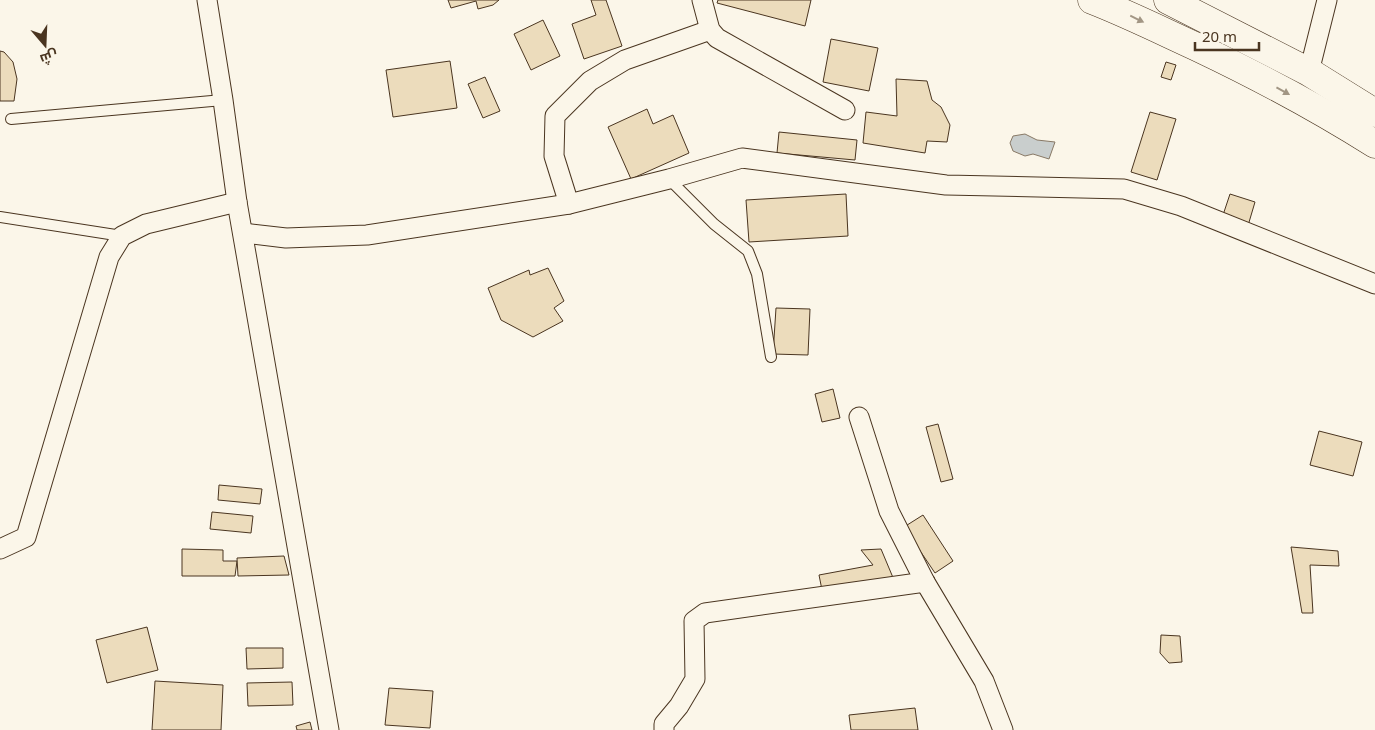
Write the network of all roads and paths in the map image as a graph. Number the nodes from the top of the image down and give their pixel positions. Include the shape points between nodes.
1 (207, 0) edge
2 (702, 0) edge
3 (1092, 0) edge
4 (1168, 0) edge
5 (1327, 0) edge
6 (710, 30) junction
7 (1309, 72) junction
8 (224, 100) junction
9 (845, 110) dead end
10 (1375, 113) edge
11 (11, 119) dead end
12 (1375, 144) edge
13 (669, 179) junction
14 (237, 202) junction
15 (570, 204) junction
16 (0, 217) edge
17 (242, 233) junction
18 (122, 236) junction
19 (1375, 284) edge
20 (771, 357) dead end
21 (859, 417) dead end
22 (0, 549) edge
23 (925, 582) junction
24 (329, 730) edge
25 (664, 730) edge
26 (1003, 730) edge

1 - 8 street
2 - 6 street
3 -> 12 main road via 1248,72
4 - 7 main road
5 - 7 street
6 - 9 street via 717,38
6 - 15 street via 625,60 590,82 555,116 554,156
7 - 10 main road
8 - 11 lane
8 - 14 street
13 - 15 street
13 - 19 street via 742,158 946,184 1124,189 1180,206
13 - 20 lane via 714,224 748,251 757,274
14 - 17 street
14 - 18 street via 146,224
15 - 17 street via 368,235 286,238
16 - 18 lane
17 - 24 street
18 - 22 street via 109,256 26,536
21 - 23 street via 889,511
23 - 25 street via 705,613 694,621 695,679 664,724
23 - 26 street via 984,681

